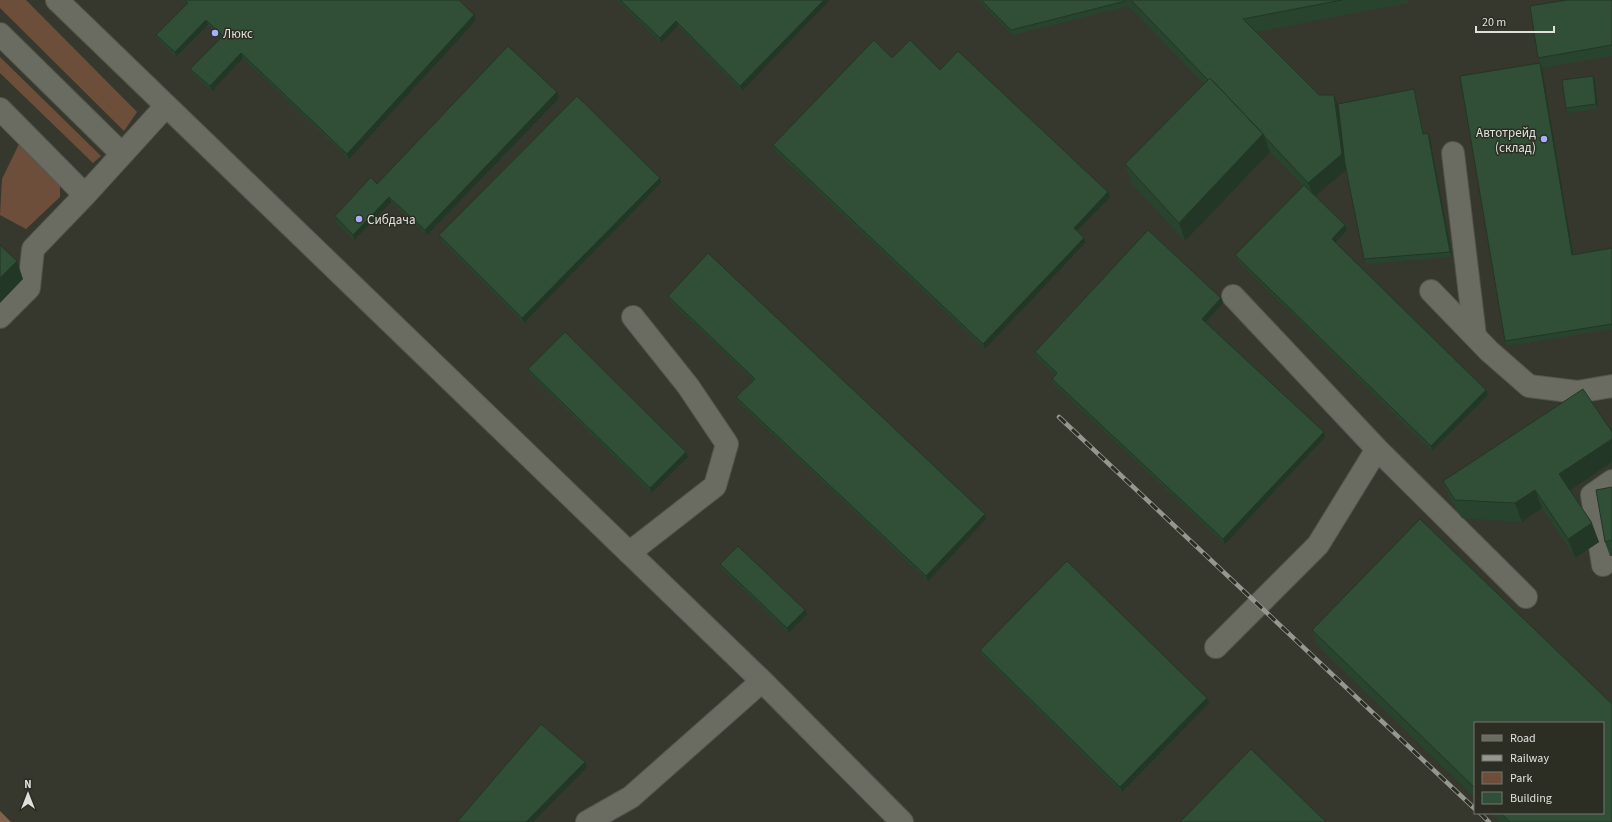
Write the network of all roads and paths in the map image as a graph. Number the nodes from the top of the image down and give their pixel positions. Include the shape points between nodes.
1 (57, 0) edge
2 (0, 34) edge
3 (166, 106) junction
4 (0, 109) edge
5 (1453, 153) dead end
6 (121, 154) junction
7 (85, 195) junction
8 (1431, 291) dead end
9 (1233, 296) dead end
10 (633, 316) dead end
11 (0, 317) edge
12 (1475, 336) junction
13 (1612, 386) edge
14 (1377, 449) junction
15 (1612, 481) edge
16 (629, 553) junction
17 (1603, 564) dead end
18 (1526, 597) dead end
19 (1216, 647) dead end
20 (762, 681) junction
21 (587, 822) edge
22 (902, 822) edge

1 - 3 street
2 - 6 street
3 - 6 street
3 - 16 street
4 - 7 street
5 - 12 street
6 - 7 street
7 - 11 street via 33,249 29,288
8 - 12 street
9 - 14 street
10 - 16 street via 688,386 727,444 715,486
12 - 13 street via 1529,386 1577,392
14 - 18 street
14 - 19 street via 1318,546
15 - 17 street via 1592,495
16 - 20 street
20 - 21 street via 630,797
20 - 22 street

